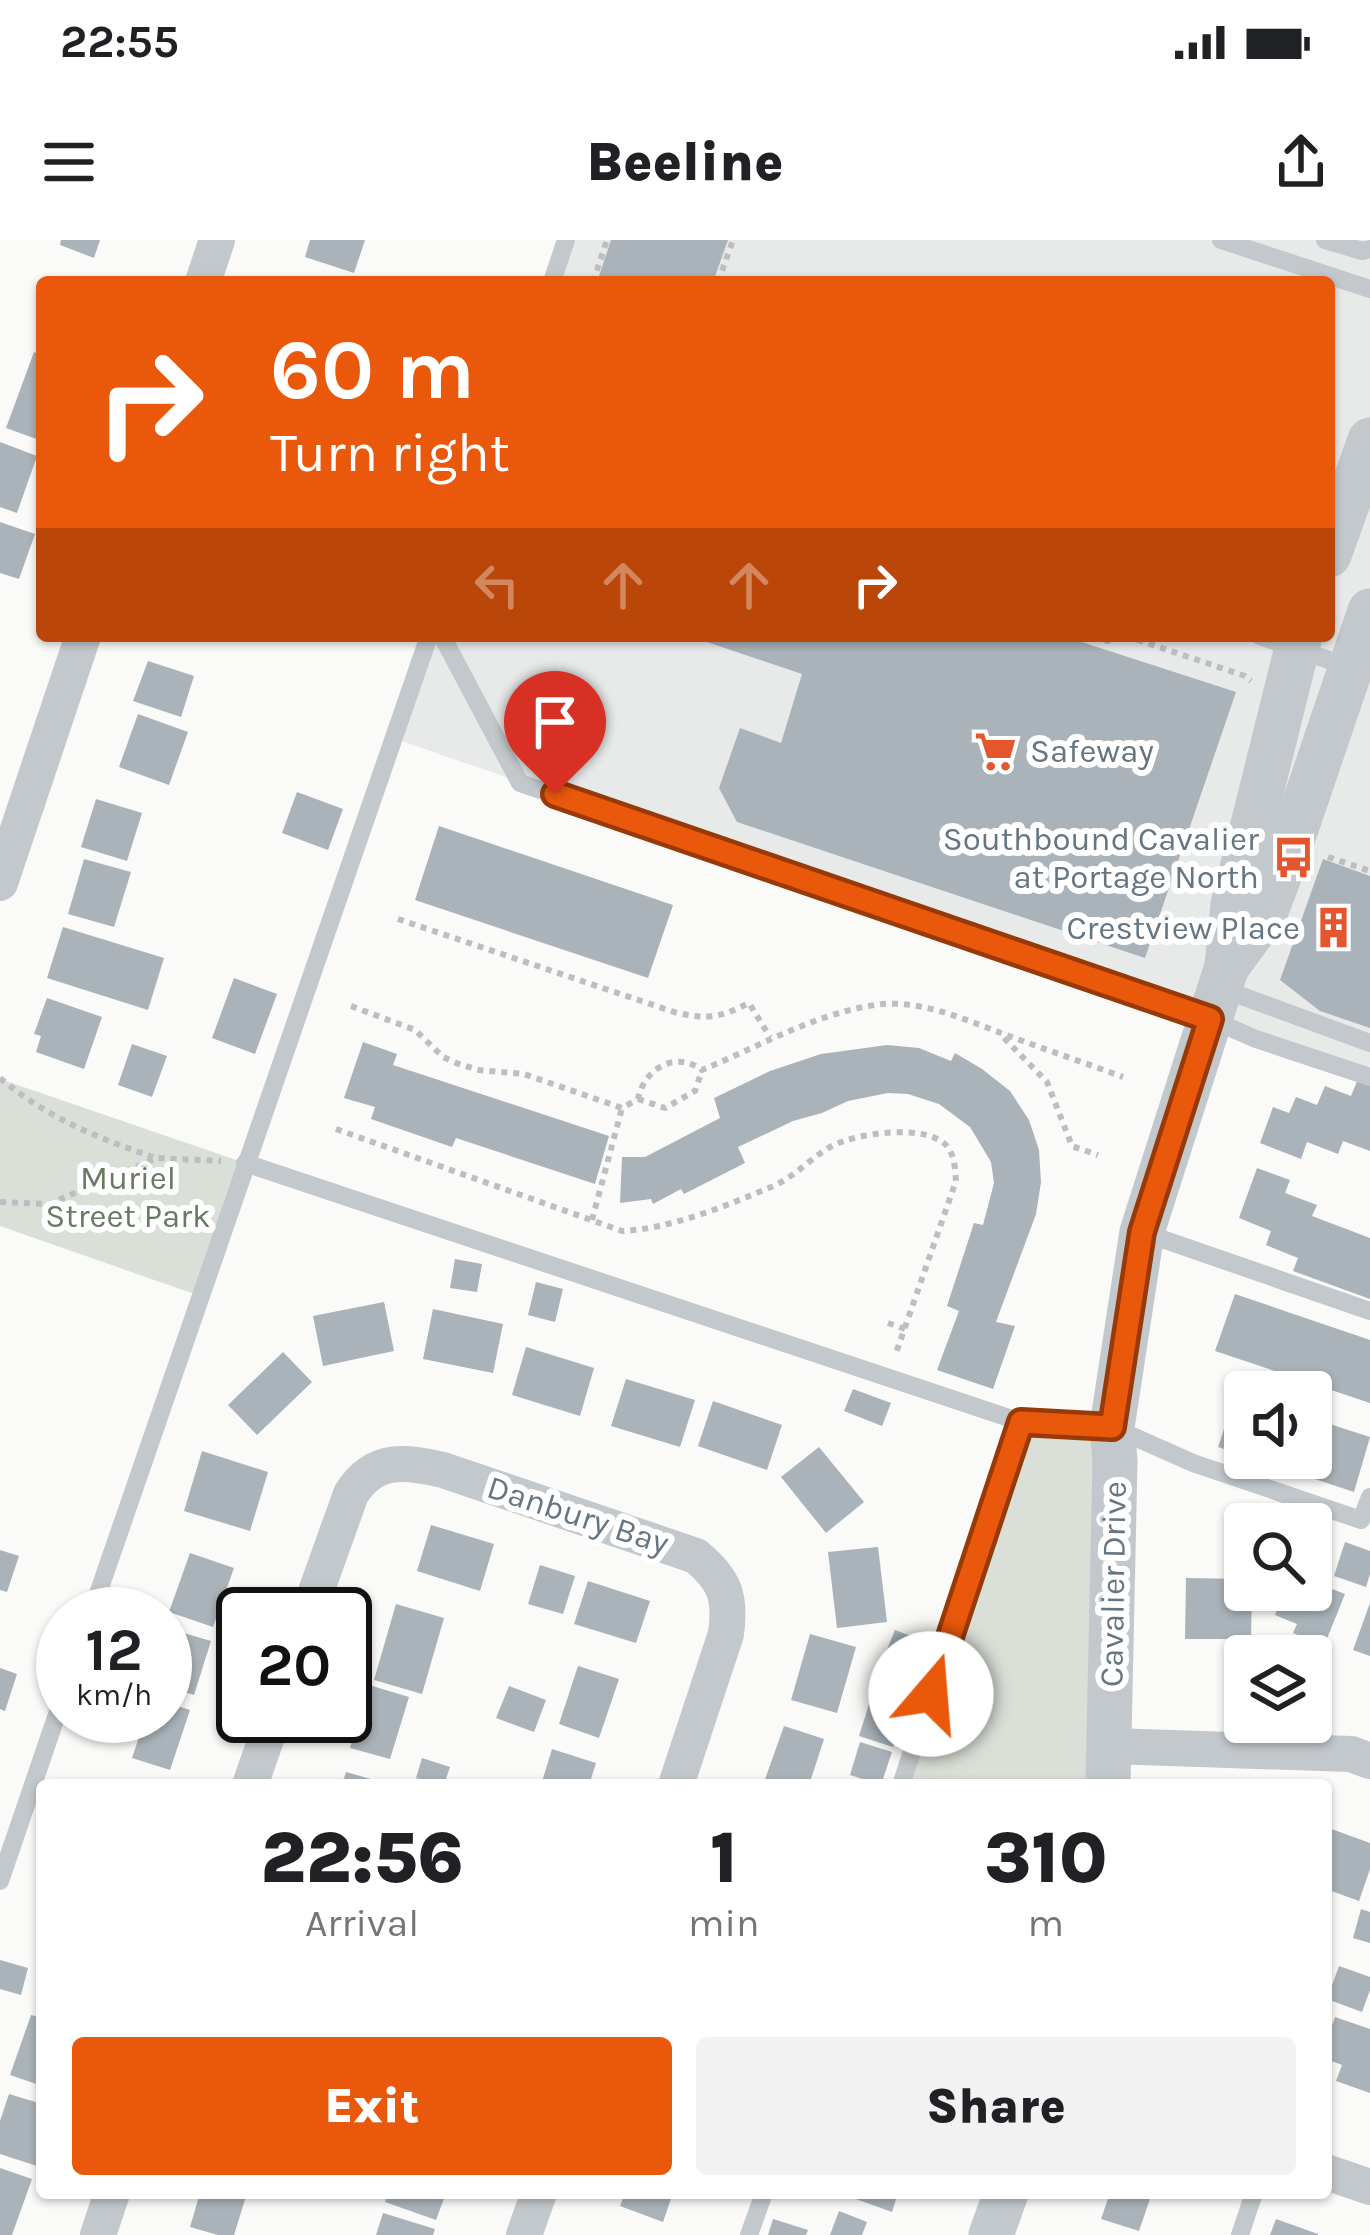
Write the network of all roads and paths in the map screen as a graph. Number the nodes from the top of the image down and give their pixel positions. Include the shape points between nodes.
1 (217, 240) edge
2 (566, 240) edge
3 (607, 240) edge
4 (733, 240) edge
5 (1221, 240) edge
6 (1325, 240) edge
7 (1370, 249) edge
8 (205, 276) edge
9 (554, 276) edge
10 (595, 276) edge
11 (720, 276) edge
12 (1330, 276) edge
13 (1335, 277) edge
14 (1370, 289) edge
15 (1370, 440) edge
16 (1335, 538) edge
17 (1370, 611) edge
18 (81, 642) edge
19 (427, 642) edge
20 (445, 642) edge
21 (1140, 642) edge
22 (1285, 642) edge
23 (1290, 642) edge
24 (1360, 672) edge
25 (1258, 687) dead end
26 (1318, 854) dead end
27 (1370, 871) edge
28 (0, 884) edge
29 (398, 919) dead end
30 (1219, 991) junction
31 (351, 1006) dead end
32 (994, 1031) junction
33 (770, 1037) junction
34 (1370, 1042) edge
35 (702, 1070) junction
36 (1123, 1077) dead end
37 (1370, 1077) edge
38 (0, 1078) edge
39 (638, 1099) junction
40 (622, 1108) junction
41 (336, 1129) dead end
42 (1098, 1155) dead end
43 (157, 1158) junction
44 (244, 1166) junction
45 (0, 1202) edge
46 (592, 1220) junction
47 (1142, 1232) junction
48 (1370, 1311) edge
49 (888, 1323) dead end
50 (904, 1329) junction
51 (887, 1378) junction
52 (1021, 1422) junction
53 (1112, 1427) junction
54 (1370, 1497) edge
55 (101, 1587) edge
56 (318, 1587) edge
57 (47, 1743) edge
58 (265, 1743) edge
59 (1370, 1760) edge
60 (1109, 1766) edge
61 (252, 1779) edge
62 (678, 1779) edge
63 (903, 1779) edge
64 (0, 1881) edge
65 (1332, 2174) edge
66 (1370, 2187) edge
67 (110, 2199) edge
68 (537, 2199) edge
69 (762, 2199) edge
70 (1004, 2199) edge
71 (1252, 2199) edge
72 (98, 2235) edge
73 (524, 2235) edge
74 (749, 2235) edge
75 (991, 2235) edge
76 (1240, 2235) edge

1 - 8 street
2 - 9 lane
3 - 10 path
4 - 11 path
5 - 12 lane
6 - 7 lane
13 - 14 lane
15 - 16 street
17 - 24 street, Cavalier Drive
18 - 28 street
19 - 44 lane
20 - 30 lane via 520,783
21 - 25 path
22 - 30 street, Cavalier Drive
23 - 24 lane
24 - 30 street, Cavalier Drive via 1264,916
26 - 27 path
29 - 33 path via 689,1016 704,1019 749,1003
30 - 34 lane
30 - 37 lane via 1256,1040
30 - 47 street, Cavalier Drive
31 - 40 path via 415,1030 455,1063 524,1074
32 - 33 path via 891,1004
32 - 36 path
32 - 42 path via 1047,1082 1072,1146
33 - 35 path
35 - 39 path via 682,1100 658,1108
35 - 39 path via 673,1062 645,1079
38 - 43 path via 65,1122
39 - 40 path
40 - 46 path
41 - 46 path
43 - 44 path
43 - 45 path via 49,1204
44 - 51 lane
44 - 55 lane
46 - 50 path via 650,1230 777,1185 835,1144 898,1130 929,1136 946,1145 956,1181
47 - 48 lane
47 - 53 street, Cavalier Drive
49 - 50 path
50 - 51 path
51 - 52 lane
52 - 53 lane
52 - 63 lane
53 - 54 lane via 1361,1520
53 - 60 street, Cavalier Drive
56 - 62 street, Danbury Bay via 360,1478 411,1462 696,1556 720,1580 729,1614
57 - 64 lane
58 - 61 street
59 - 60 street via 1351,1754
65 - 66 street
67 - 72 street
68 - 73 street
69 - 74 lane
70 - 75 street
71 - 76 lane

